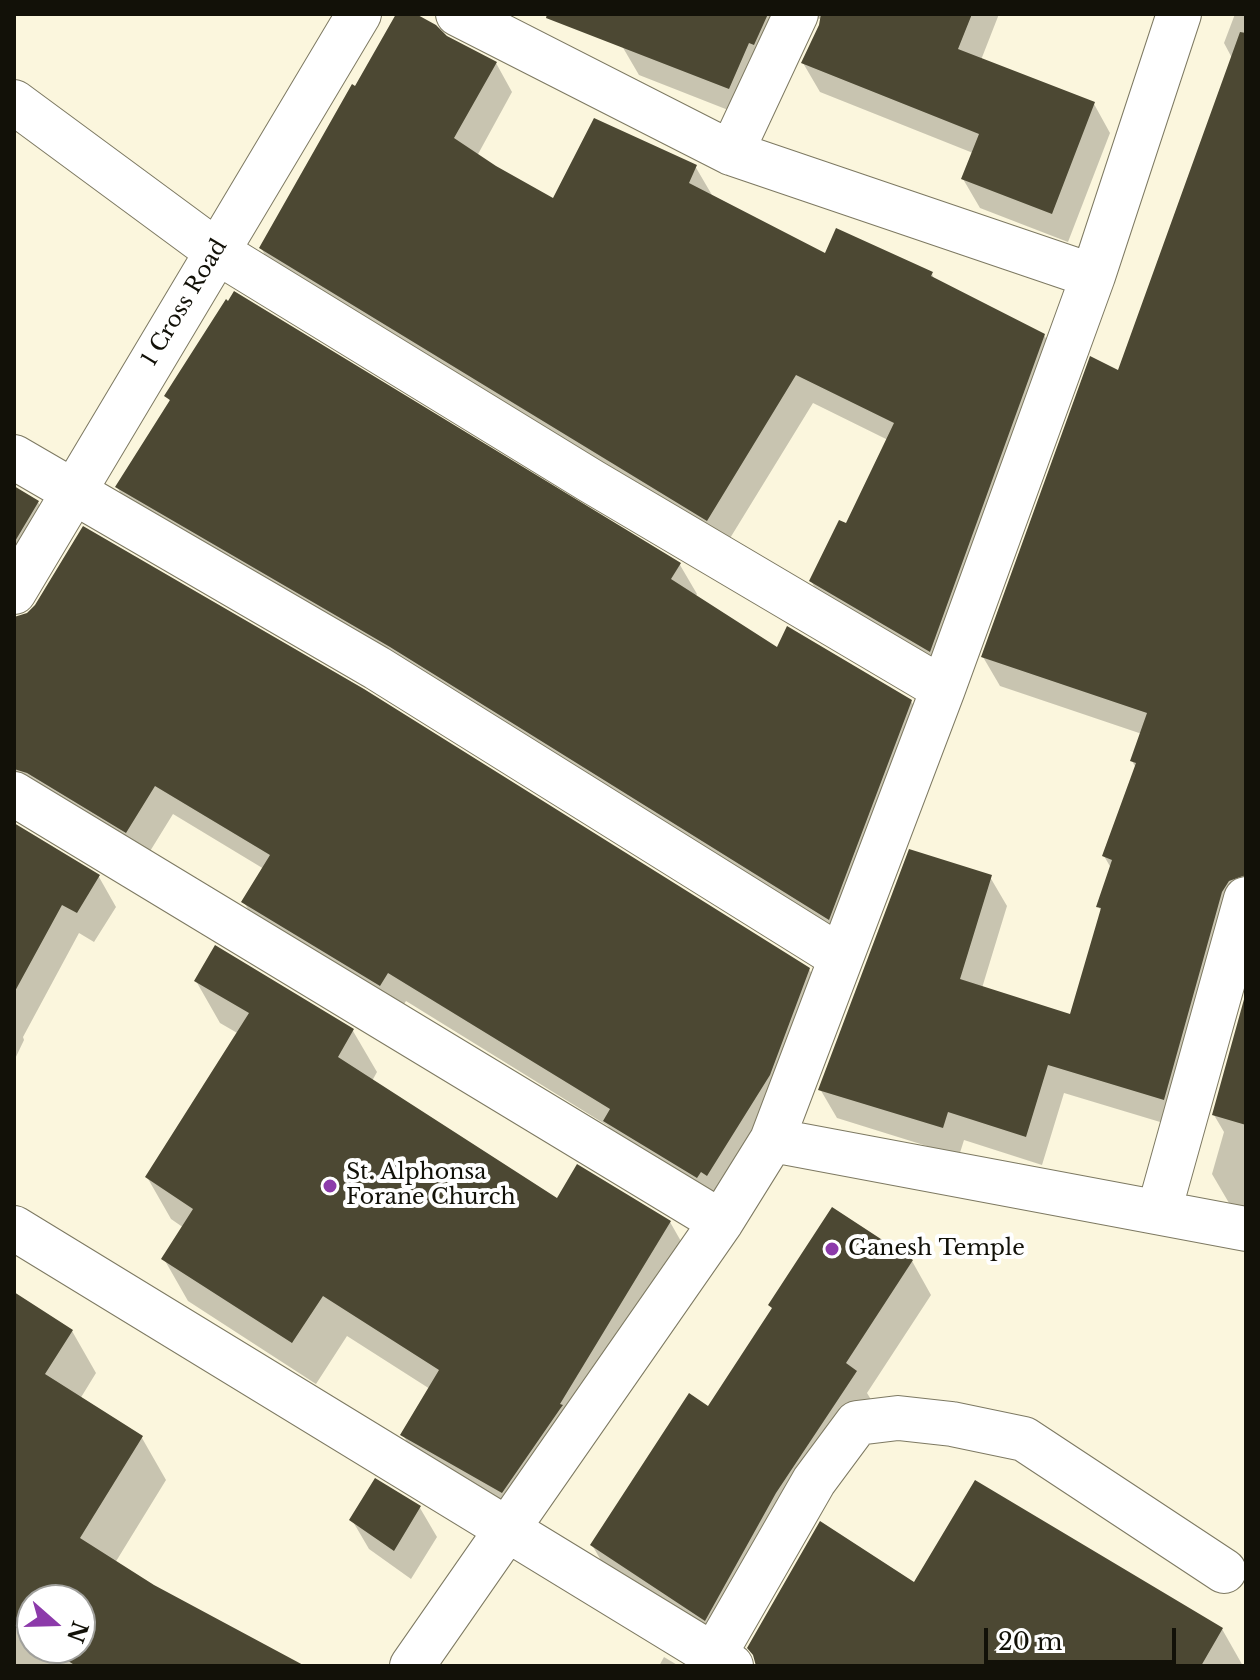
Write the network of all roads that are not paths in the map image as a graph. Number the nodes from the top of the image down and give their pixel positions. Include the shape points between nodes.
1 (359, 14) edge
2 (458, 14) edge
3 (796, 14) edge
4 (1179, 14) edge
5 (14, 102) edge
6 (731, 153) junction
7 (216, 251) junction
8 (1093, 276) junction
9 (14, 457) edge
10 (73, 492) junction
11 (14, 592) edge
12 (943, 689) junction
13 (14, 794) edge
14 (1246, 899) edge
15 (840, 957) junction
16 (772, 1140) junction
17 (1159, 1211) junction
18 (721, 1222) junction
19 (14, 1228) edge
20 (1246, 1229) edge
21 (507, 1530) junction
22 (1224, 1571) dead end
23 (722, 1660) edge
24 (412, 1666) edge

1 - 7 street, 1 Cross Road
2 - 6 street
3 - 6 street
4 - 8 street
5 - 7 street
6 - 8 street
7 - 10 street, 1 Cross Road
7 - 12 street
8 - 12 street
9 - 10 street
10 - 11 street, 1 Cross Road
10 - 15 street via 377,668
12 - 15 street
13 - 18 street
14 - 17 street
15 - 16 street
16 - 17 street
16 - 18 street
17 - 20 street
18 - 21 street
19 - 21 street
21 - 23 street
21 - 24 street
22 - 23 street via 1024,1439 898,1418 857,1423 814,1481

